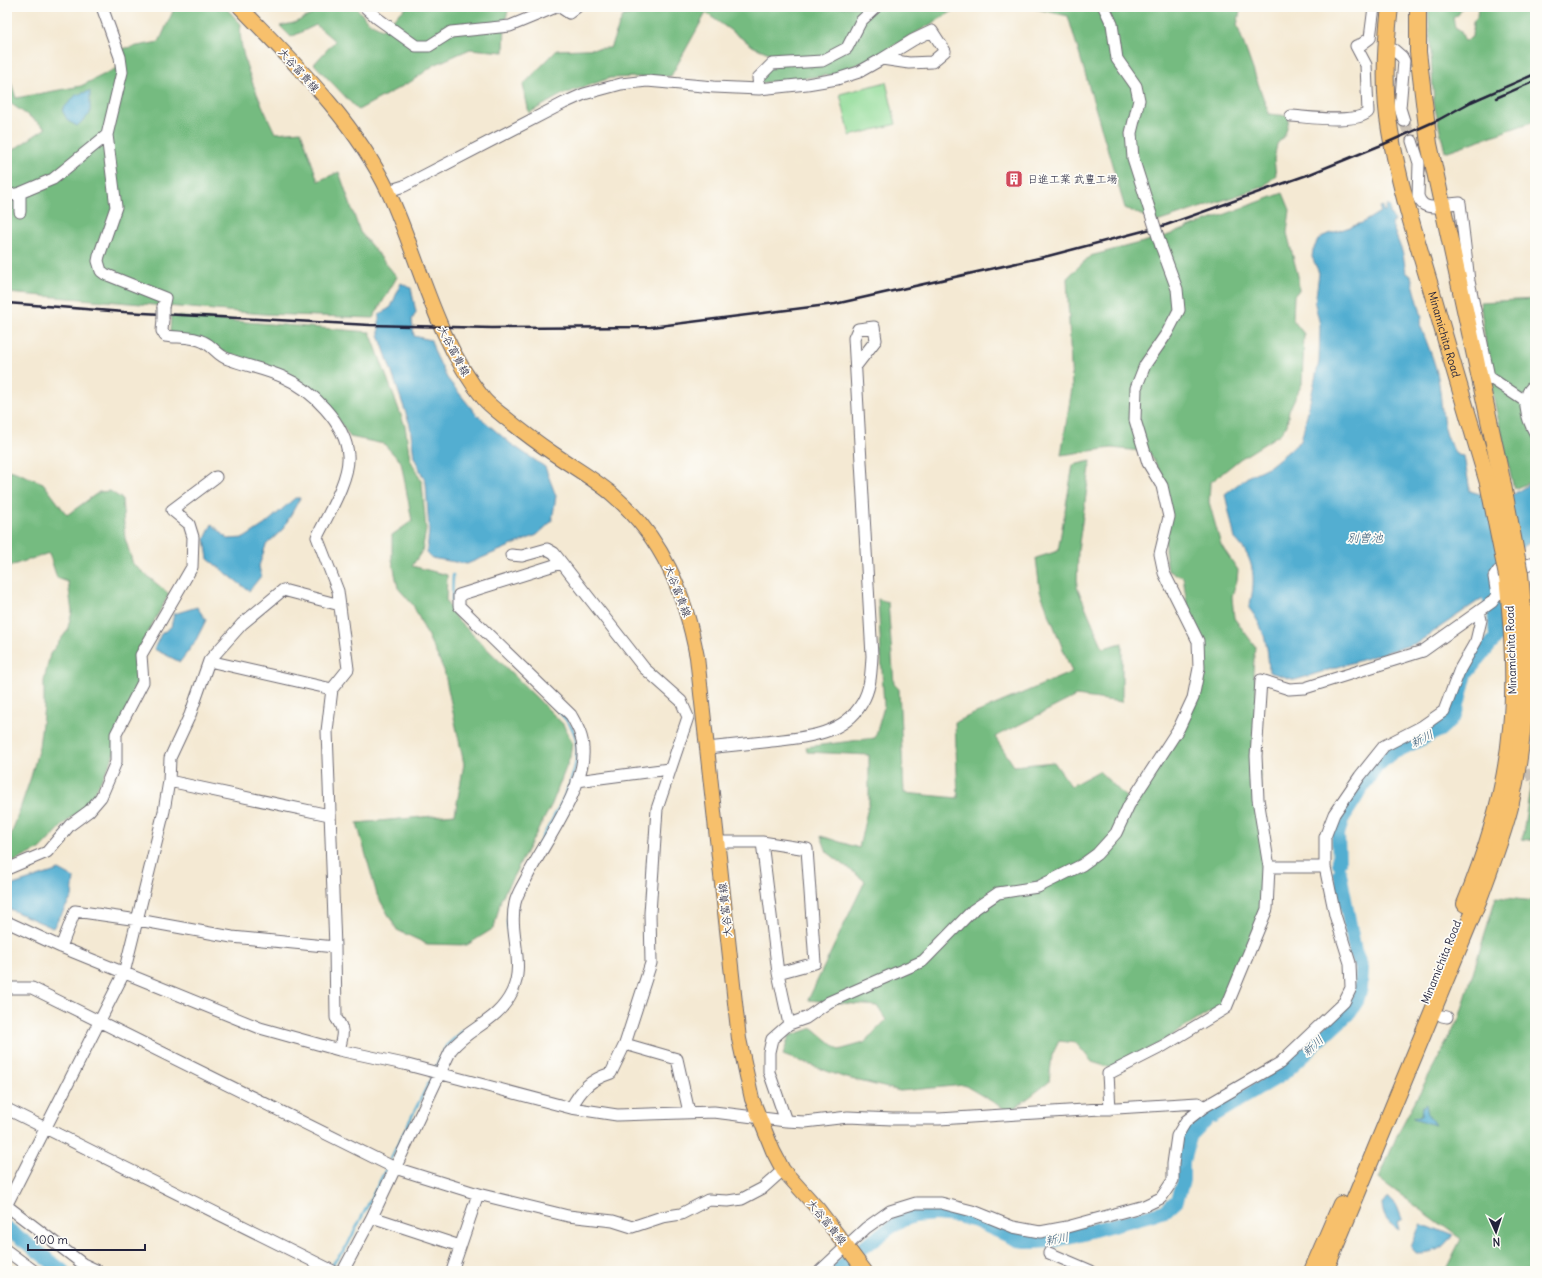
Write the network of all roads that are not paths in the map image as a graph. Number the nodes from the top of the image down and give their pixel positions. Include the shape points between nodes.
1 (102, 7) edge
2 (240, 7) edge
3 (365, 7) edge
4 (556, 7) edge
5 (560, 7) edge
6 (577, 7) edge
7 (876, 7) edge
8 (1104, 7) edge
9 (1374, 7) edge
10 (1390, 7) edge
11 (1418, 7) edge
12 (1394, 50) dead end
13 (882, 59) junction
14 (759, 89) junction
15 (1291, 116) dead end
16 (1404, 121) tunnel mouth
17 (106, 135) junction
18 (1412, 141) tunnel mouth
19 (388, 191) junction
20 (20, 193) junction
21 (7, 196) edge
22 (1449, 204) dead end
23 (1435, 207) dead end
24 (20, 212) dead end
25 (856, 366) dead end
26 (1535, 384) edge
27 (1525, 401) junction
28 (1535, 433) edge
29 (216, 477) dead end
30 (1495, 482) junction
31 (511, 555) dead end
32 (561, 563) junction
33 (1535, 563) edge
34 (1513, 575) junction
35 (340, 605) junction
36 (1479, 612) junction
37 (209, 661) junction
38 (332, 690) junction
39 (707, 748) junction
40 (669, 769) junction
41 (169, 781) junction
42 (577, 781) junction
43 (329, 815) junction
44 (717, 842) junction
45 (762, 842) junction
46 (1269, 866) junction
47 (1325, 867) junction
48 (7, 869) edge
49 (138, 920) junction
50 (7, 922) edge
51 (61, 947) junction
52 (335, 947) junction
53 (124, 973) junction
54 (778, 973) junction
55 (7, 988) edge
56 (100, 1021) junction
57 (789, 1024) junction
58 (625, 1044) junction
59 (339, 1050) junction
60 (440, 1073) junction
61 (1204, 1107) junction
62 (571, 1108) junction
63 (7, 1109) edge
64 (1110, 1109) junction
65 (689, 1112) junction
66 (758, 1117) junction
67 (786, 1121) junction
68 (46, 1129) junction
69 (395, 1168) junction
70 (783, 1170) junction
71 (478, 1194) junction
72 (1353, 1203) junction
73 (7, 1205) edge
74 (372, 1217) junction
75 (460, 1246) junction
76 (846, 1246) junction
77 (7, 1251) edge
78 (1049, 1253) dead end
79 (317, 1268) edge
80 (34, 1271) edge
81 (98, 1271) edge
82 (334, 1271) edge
83 (343, 1271) edge
84 (452, 1271) edge
85 (820, 1271) edge
86 (864, 1271) edge
87 (1091, 1271) edge
88 (1312, 1271) edge
89 (1325, 1271) edge
90 (1333, 1271) edge

1 - 17 street via 120,57 122,72
2 - 19 main road, 大谷富貴線 via 317,89 360,142
3 - 4 street via 416,46 429,46 451,32 510,26
5 - 6 street via 569,13
7 - 14 street via 861,20 847,48 822,61 772,64 758,78
8 - 57 street, bridge via 1112,24 1117,59 1136,86 1139,100 1131,133 1133,158 1177,289 1179,310 1146,365 1136,388 1135,420 1148,464 1162,486 1169,517 1160,554 1164,573 1198,641 1199,668 1193,698 1179,728 1129,805 1116,833 1097,854 1082,865 1038,887 998,893 973,910 923,961 829,1002 806,1018
9 - 15 street via 1374,39 1356,46 1364,59 1367,73 1369,107 1365,115 1333,118
10 - 30 highway, Minamichita Road via 1386,87 1393,148 1410,217
11 - 30 highway, Minamichita Road via 1418,52 1429,144
12 - 16 street via 1404,61 1400,108
13 - 13 street via 909,63 932,62 945,51 932,31
13 - 14 street via 859,72 837,79
14 - 19 street via 647,81 621,84 584,94 404,186
17 - 20 street via 54,179
17 - 35 street, bridge via 116,207 98,256 101,272 165,298 162,331 165,336 197,339 206,343 222,357 285,377 327,410 346,440 349,457 344,478 317,537 338,591
18 - 23 street via 1419,163 1420,202 1424,206
19 - 39 main road, 大谷富貴線 via 440,327 467,376 485,401 525,433 611,493 639,521 672,570 692,630
20 - 21 street
20 - 24 street
22 - 27 street via 1460,203 1469,281 1490,377
25 - 39 street via 872,656 871,681 862,703 848,721 830,730 805,737
26 - 27 street via 1528,391
27 - 28 street via 1530,424
29 - 48 street via 172,510 189,524 193,537 192,567 141,655 143,682 116,734 116,762 101,797 89,811 70,825 46,852
30 - 34 highway, Minamichita Road, bridge
31 - 32 street via 522,556 547,548
32 - 40 street via 644,668 681,701 688,717
32 - 42 street via 459,595 459,606 571,715 580,732 584,750
33 - 36 street via 1498,571 1494,577 1497,595
34 - 72 highway, Minamichita Road via 1526,654 1526,690 1523,730 1510,807 1479,899
34 - 88 highway, Minamichita Road via 1511,729 1496,813 1469,893 1394,1079
35 - 37 street via 283,590 242,624
35 - 38 street via 348,669
36 - 46 street via 1423,651 1312,686 1289,689 1261,680 1256,756 1258,799
36 - 47 street via 1481,620 1476,641 1460,669 1444,711 1421,727 1384,746 1360,776 1334,814 1325,837
37 - 38 street
37 - 41 street via 190,715 170,758
38 - 43 street via 327,731
39 - 44 main road, 大谷富貴線
40 - 42 street
40 - 58 street via 657,809 650,913 651,963
41 - 43 street
41 - 49 street
42 - 60 street via 564,811 515,902 513,920 518,969 511,993 498,1012 481,1027 460,1039 451,1050
43 - 52 street
44 - 45 street
44 - 66 main road, 大谷富貴線 via 739,1039
45 - 54 street
45 - 54 street via 807,849 815,963
46 - 47 street
46 - 64 street via 1267,909 1226,1008 1163,1046 1108,1074
47 - 61 street via 1335,916 1350,963 1351,988 1344,1002 1280,1063
49 - 51 street via 75,911
49 - 52 street via 232,937
49 - 53 street
50 - 51 street
51 - 53 street
52 - 59 street via 336,1018 342,1026 343,1036
53 - 56 street
53 - 59 street via 260,1028
54 - 57 street
55 - 56 street via 32,988
56 - 68 street
56 - 69 street
57 - 67 street via 772,1039 769,1052 769,1072
58 - 62 street via 611,1073 596,1078 580,1092
58 - 65 street via 677,1059
59 - 60 street
60 - 62 street
60 - 69 street
61 - 64 street via 1198,1103
61 - 76 street via 1186,1121 1177,1136 1173,1180 1161,1198 1144,1206 1040,1232 1013,1227 976,1212 940,1203 916,1203 890,1211
62 - 65 street via 623,1116
63 - 68 street
64 - 67 street via 939,1119 848,1117 805,1122
65 - 66 street
66 - 67 street
66 - 70 main road, 大谷富貴線
68 - 73 street
68 - 79 street
69 - 71 street
69 - 74 street
70 - 71 street via 763,1188 742,1199 708,1200 681,1214 632,1227 613,1221 568,1216
70 - 76 main road, 大谷富貴線 via 818,1209
71 - 75 street
72 - 89 highway, Minamichita Road
72 - 90 highway via 1354,1210
73 - 81 street via 83,1264
74 - 75 street
74 - 83 street
75 - 84 street
76 - 85 street
76 - 86 main road, 大谷富貴線
77 - 80 street
78 - 87 street
79 - 82 street

